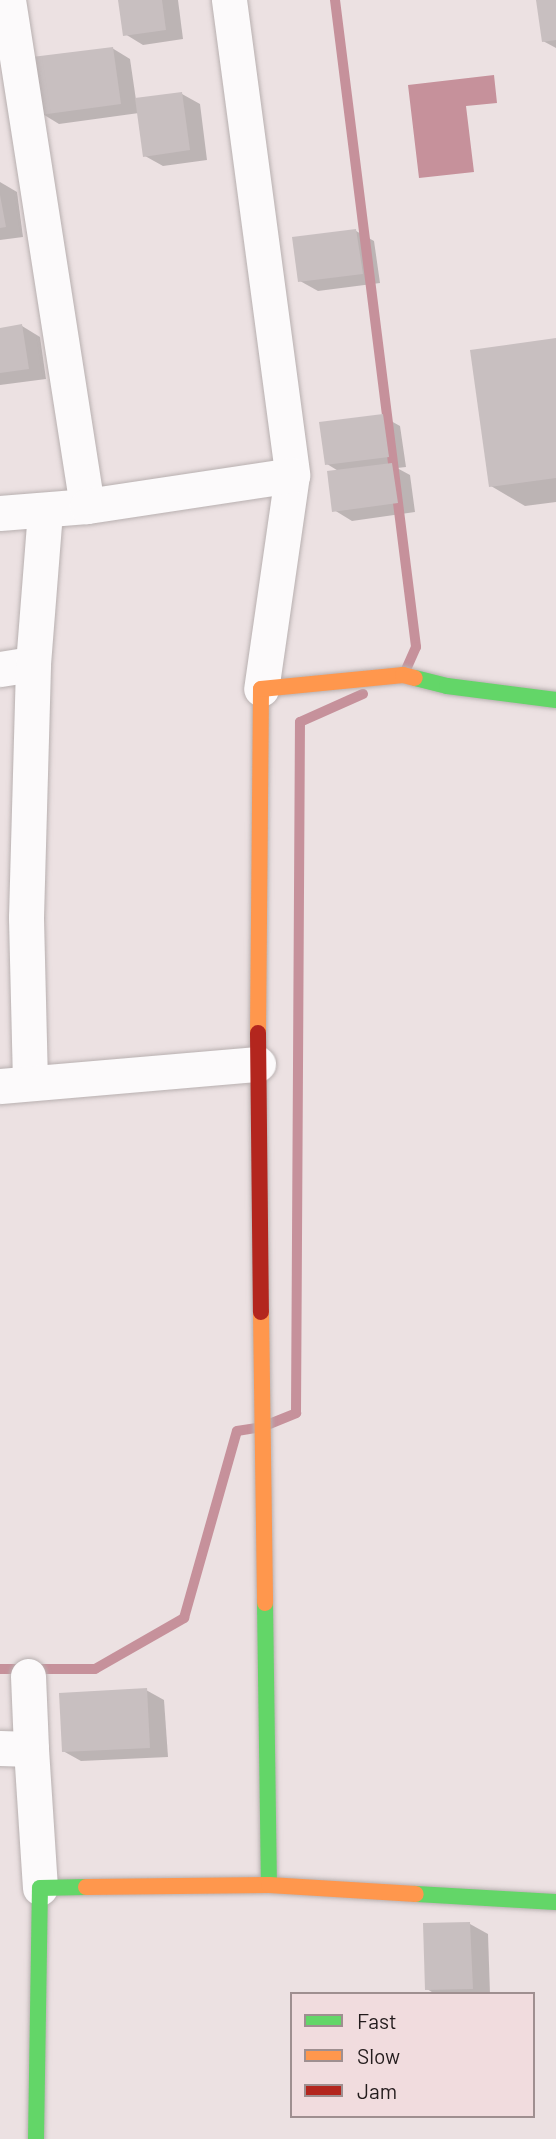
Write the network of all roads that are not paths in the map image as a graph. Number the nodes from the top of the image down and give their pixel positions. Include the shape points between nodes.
1 (8, 0) edge
2 (229, 0) edge
3 (292, 475) junction
4 (87, 506) junction
5 (45, 510) junction
6 (0, 513) edge
7 (16, 667) edge
8 (261, 689) junction
9 (556, 701) edge
10 (13, 918) edge
11 (258, 1064) junction
12 (15, 1084) edge
13 (28, 1676) dead end
14 (14, 1748) edge
15 (268, 1885) junction
16 (40, 1888) junction
17 (556, 1902) edge
18 (36, 2139) edge

1 - 4 street
2 - 3 street
3 - 4 street
3 - 8 street
4 - 5 street
5 - 6 street
5 - 7 street
7 - 10 street
8 - 9 street via 403,676
8 - 11 street
10 - 12 street
11 - 12 street
11 - 15 street
13 - 14 street
14 - 16 street
15 - 16 street
15 - 17 street
16 - 18 street

